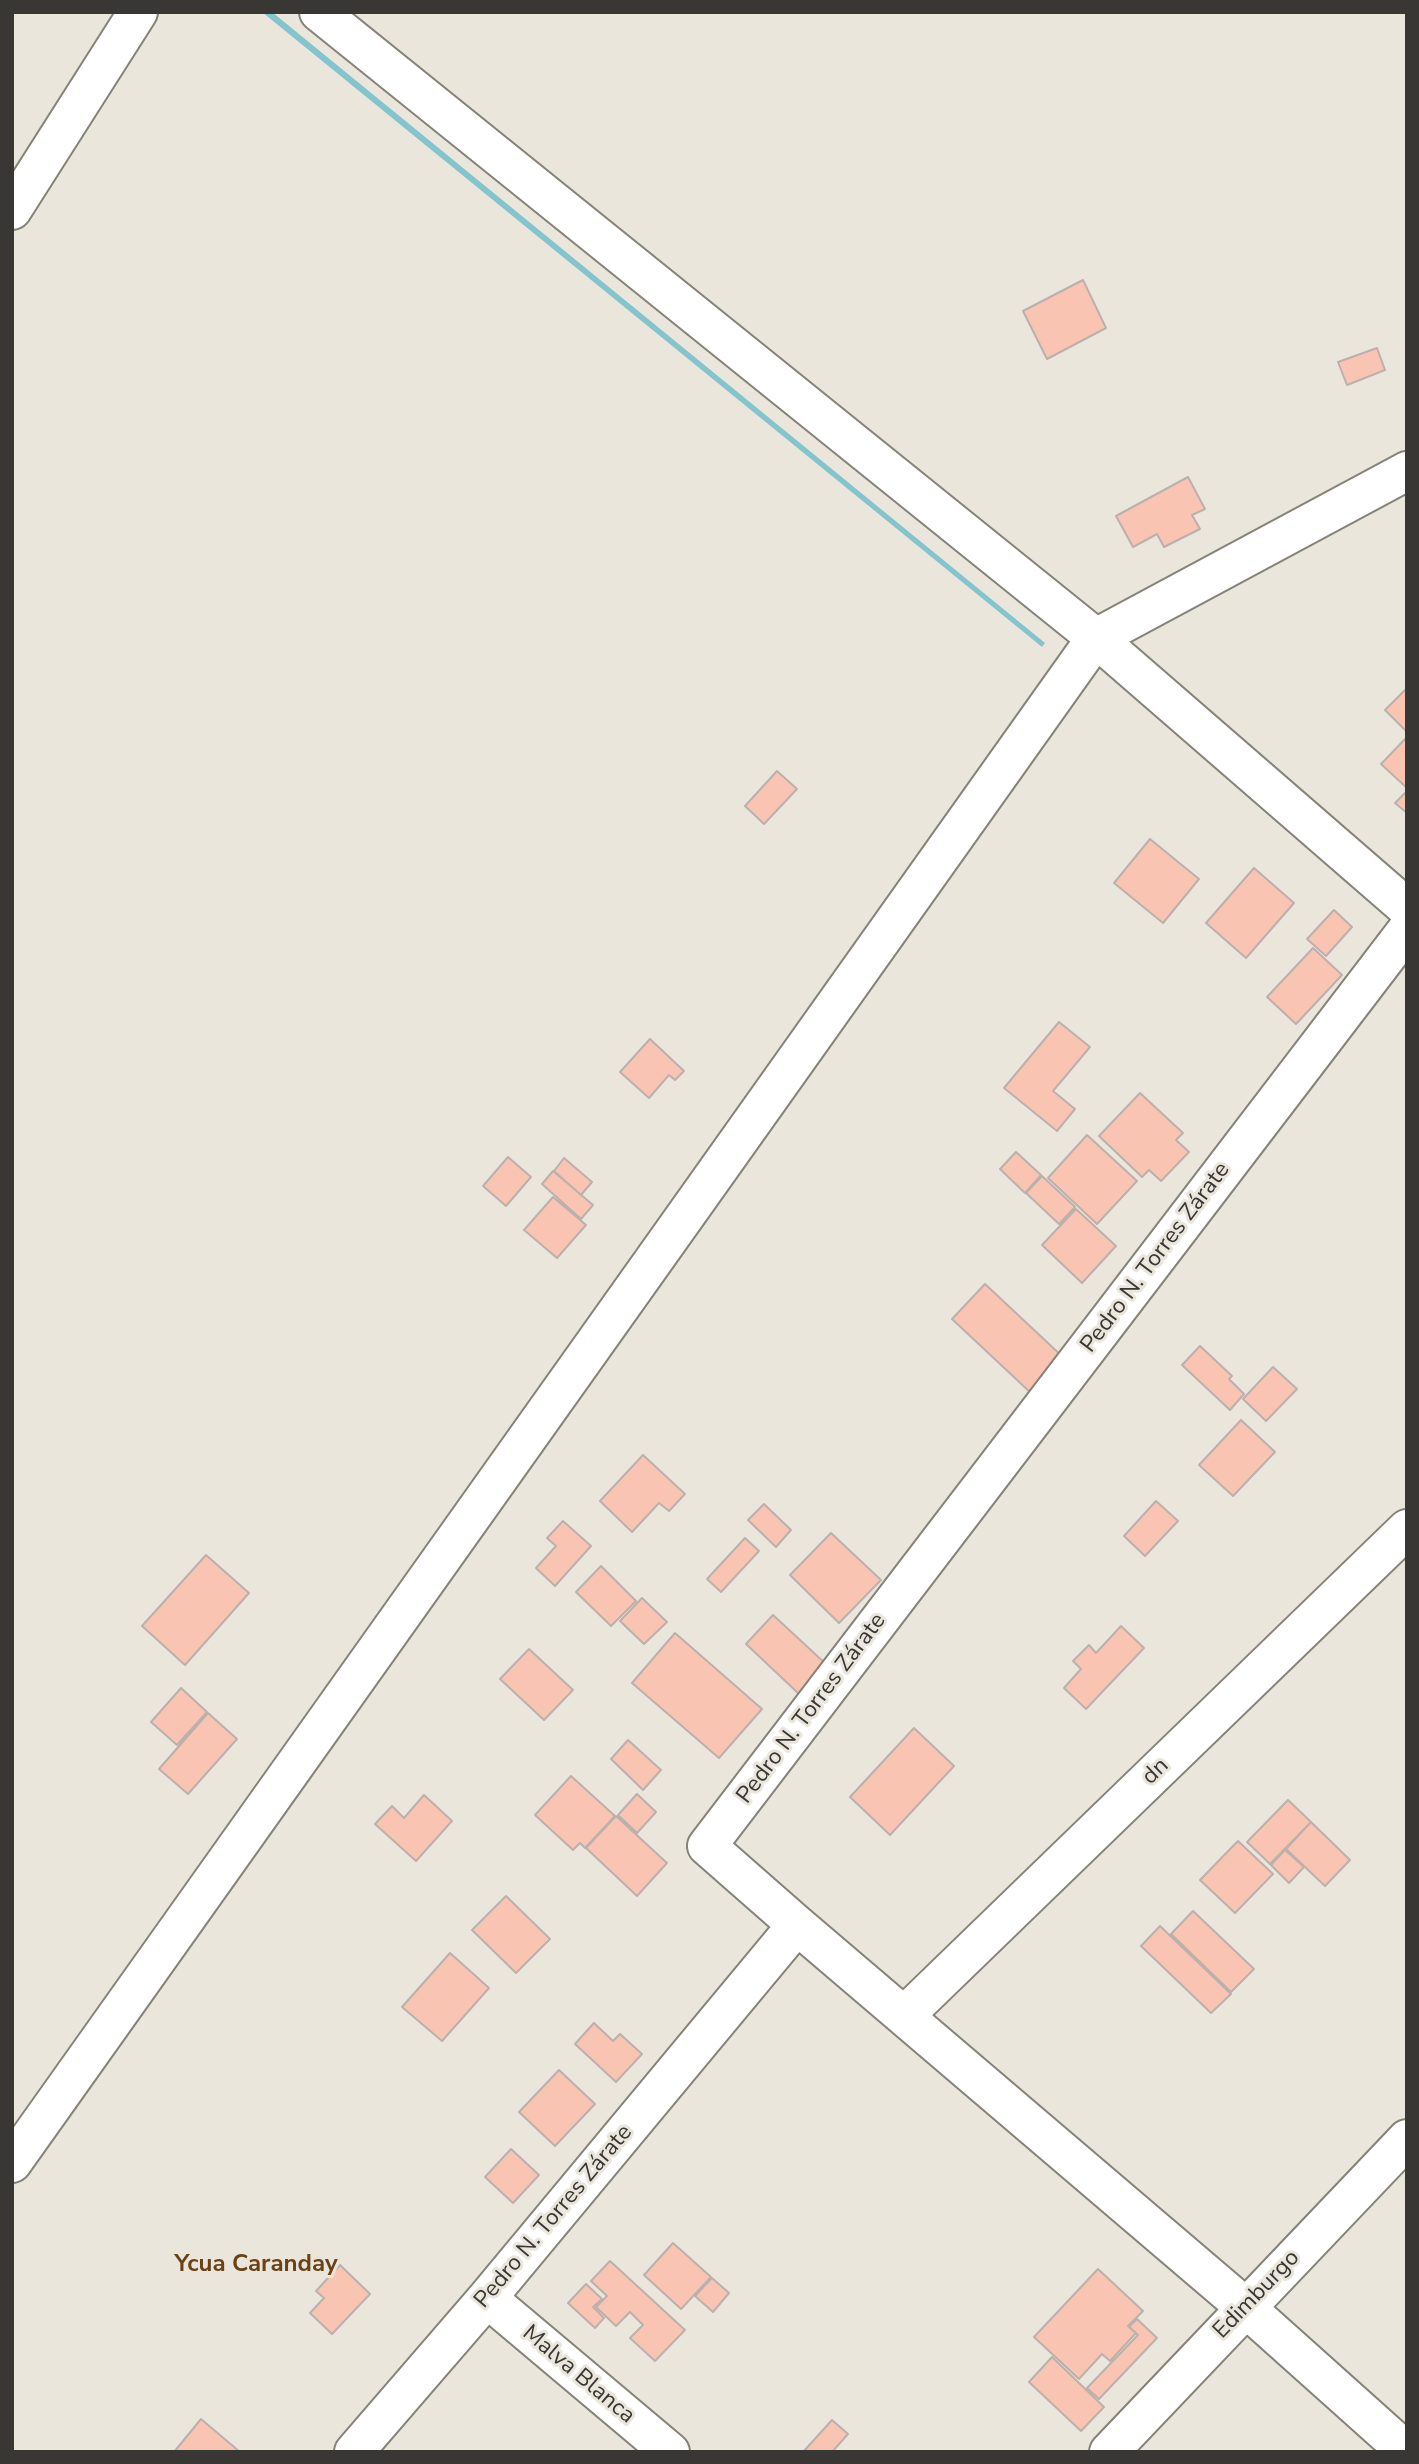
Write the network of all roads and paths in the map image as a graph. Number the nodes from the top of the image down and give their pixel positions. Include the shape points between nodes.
1 (138, 12) edge
2 (319, 12) edge
3 (12, 210) edge
4 (1407, 471) edge
5 (1096, 638) junction
6 (1407, 908) edge
7 (1407, 930) edge
8 (1407, 1528) edge
9 (797, 1924) junction
10 (905, 2015) junction
11 (1407, 2139) edge
12 (12, 2163) edge
13 (487, 2298) junction
14 (1245, 2307) junction
15 (354, 2452) edge
16 (670, 2452) edge
17 (1109, 2452) edge
18 (1407, 2452) edge

1 - 3 street
2 - 5 street
4 - 5 street
5 - 6 street
5 - 12 street
7 - 9 street, Pedro N. Torres Zárate via 707,1846
8 - 10 street, dn
9 - 10 street
9 - 13 street, Pedro N. Torres Zárate
10 - 14 street
11 - 14 street, Edimburgo
13 - 15 street, Pedro N. Torres Zárate
13 - 16 street, Malva Blanca
14 - 17 street, Edimburgo
14 - 18 street

